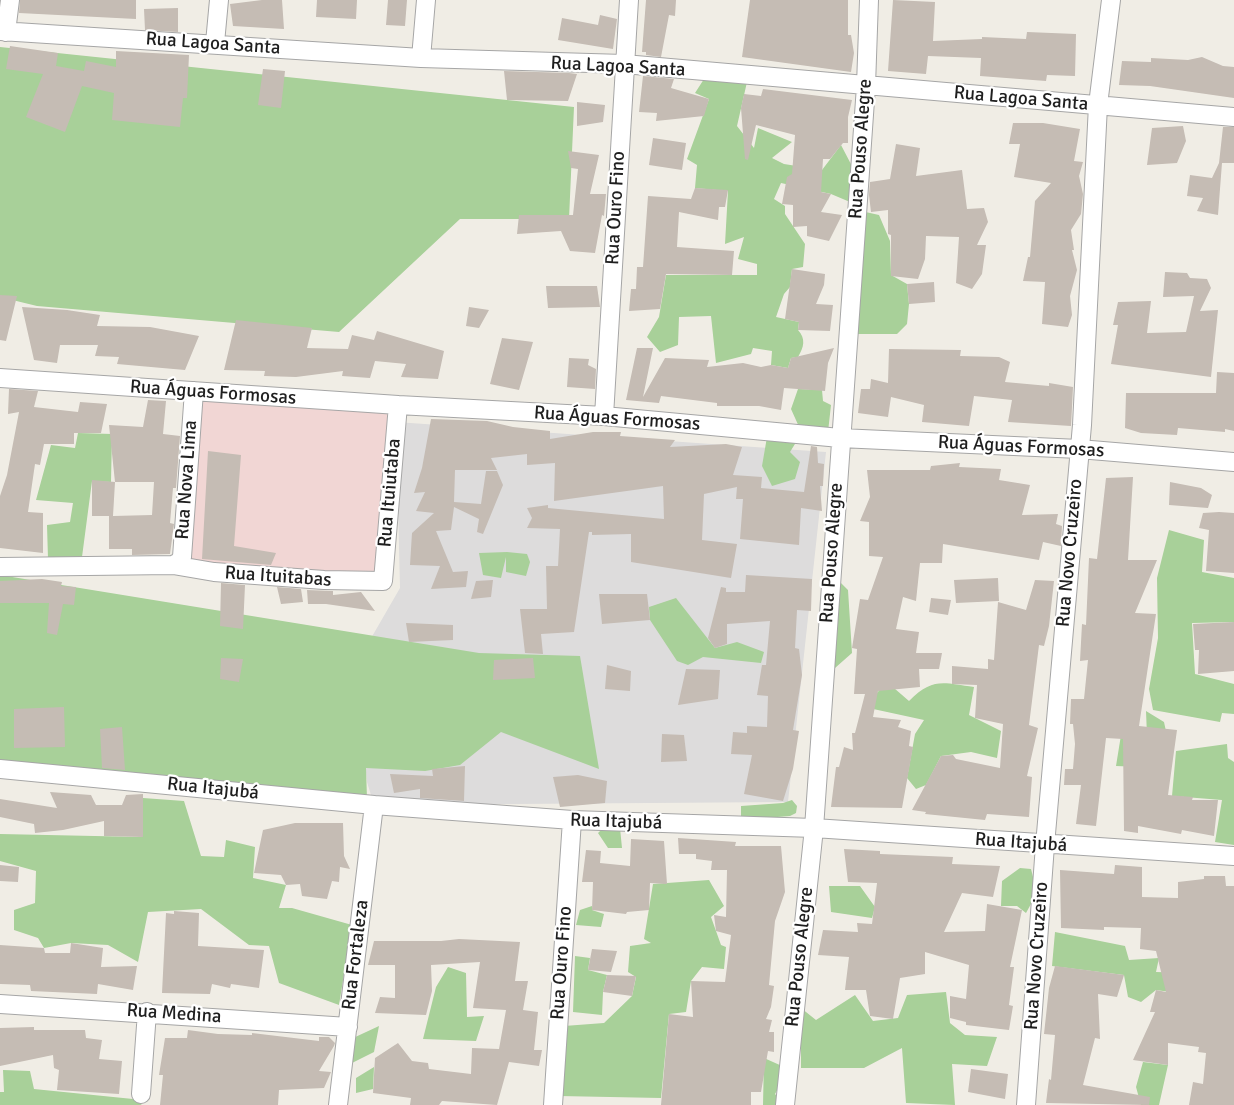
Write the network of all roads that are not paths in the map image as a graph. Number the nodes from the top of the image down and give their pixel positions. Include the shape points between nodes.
1 (10, 0) edge
2 (219, 0) edge
3 (426, 0) edge
4 (629, 0) edge
5 (869, 0) edge
6 (1111, 0) edge
7 (3, 31) edge
8 (215, 43) junction
9 (421, 58) junction
10 (624, 64) junction
11 (866, 86) junction
12 (1098, 105) junction
13 (1234, 117) edge
14 (0, 378) edge
15 (194, 392) junction
16 (398, 405) junction
17 (604, 416) junction
18 (840, 438) junction
19 (1079, 449) junction
20 (1234, 462) edge
21 (173, 565) junction
22 (0, 566) edge
23 (384, 581) joint
24 (0, 768) edge
25 (374, 805) junction
26 (572, 820) junction
27 (814, 828) junction
28 (1045, 845) junction
29 (1234, 856) edge
30 (0, 1004) edge
31 (147, 1012) junction
32 (348, 1027) junction
33 (141, 1094) dead end
34 (338, 1105) edge
35 (553, 1105) edge
36 (785, 1105) edge
37 (1026, 1105) edge

1 - 7 street
2 - 8 street
3 - 9 street
4 - 10 street, Rua Ouro Fino
5 - 11 street, Rua Pouso Alegre
6 - 12 street, Rua Novo Cruzeiro
7 - 8 street, Rua Lagoa Santa
8 - 9 street, Rua Lagoa Santa
9 - 10 street, Rua Lagoa Santa
10 - 11 street, Rua Lagoa Santa
10 - 17 street, Rua Ouro Fino
11 - 12 street, Rua Lagoa Santa
11 - 18 street, Rua Pouso Alegre
12 - 13 street, Rua Lagoa Santa
12 - 19 street, Rua Novo Cruzeiro
14 - 15 street, Rua Águas Formosas
15 - 16 street, Rua Águas Formosas
15 - 21 street, Rua Nova Lima via 182,557
16 - 17 street, Rua Águas Formosas
16 - 23 street, Rua Ituiutaba
17 - 18 street, Rua Águas Formosas
18 - 19 street, Rua Águas Formosas
18 - 27 street, Rua Pouso Alegre
19 - 20 street, Rua Águas Formosas
19 - 28 street, Rua Novo Cruzeiro
21 - 22 street
21 - 23 street, Rua Ituitabas via 214,572
24 - 25 street, Rua Itajubá
25 - 26 street, Rua Itajubá
25 - 32 street, Rua Fortaleza
26 - 27 street, Rua Itajubá
26 - 35 street, Rua Ouro Fino
27 - 28 street, Rua Itajubá
27 - 36 street, Rua Pouso Alegre
28 - 29 street, Rua Itajubá
28 - 37 street, Rua Novo Cruzeiro
30 - 31 street, Rua Medina
31 - 32 street, Rua Medina
31 - 33 street
32 - 34 street, Rua Fortaleza

